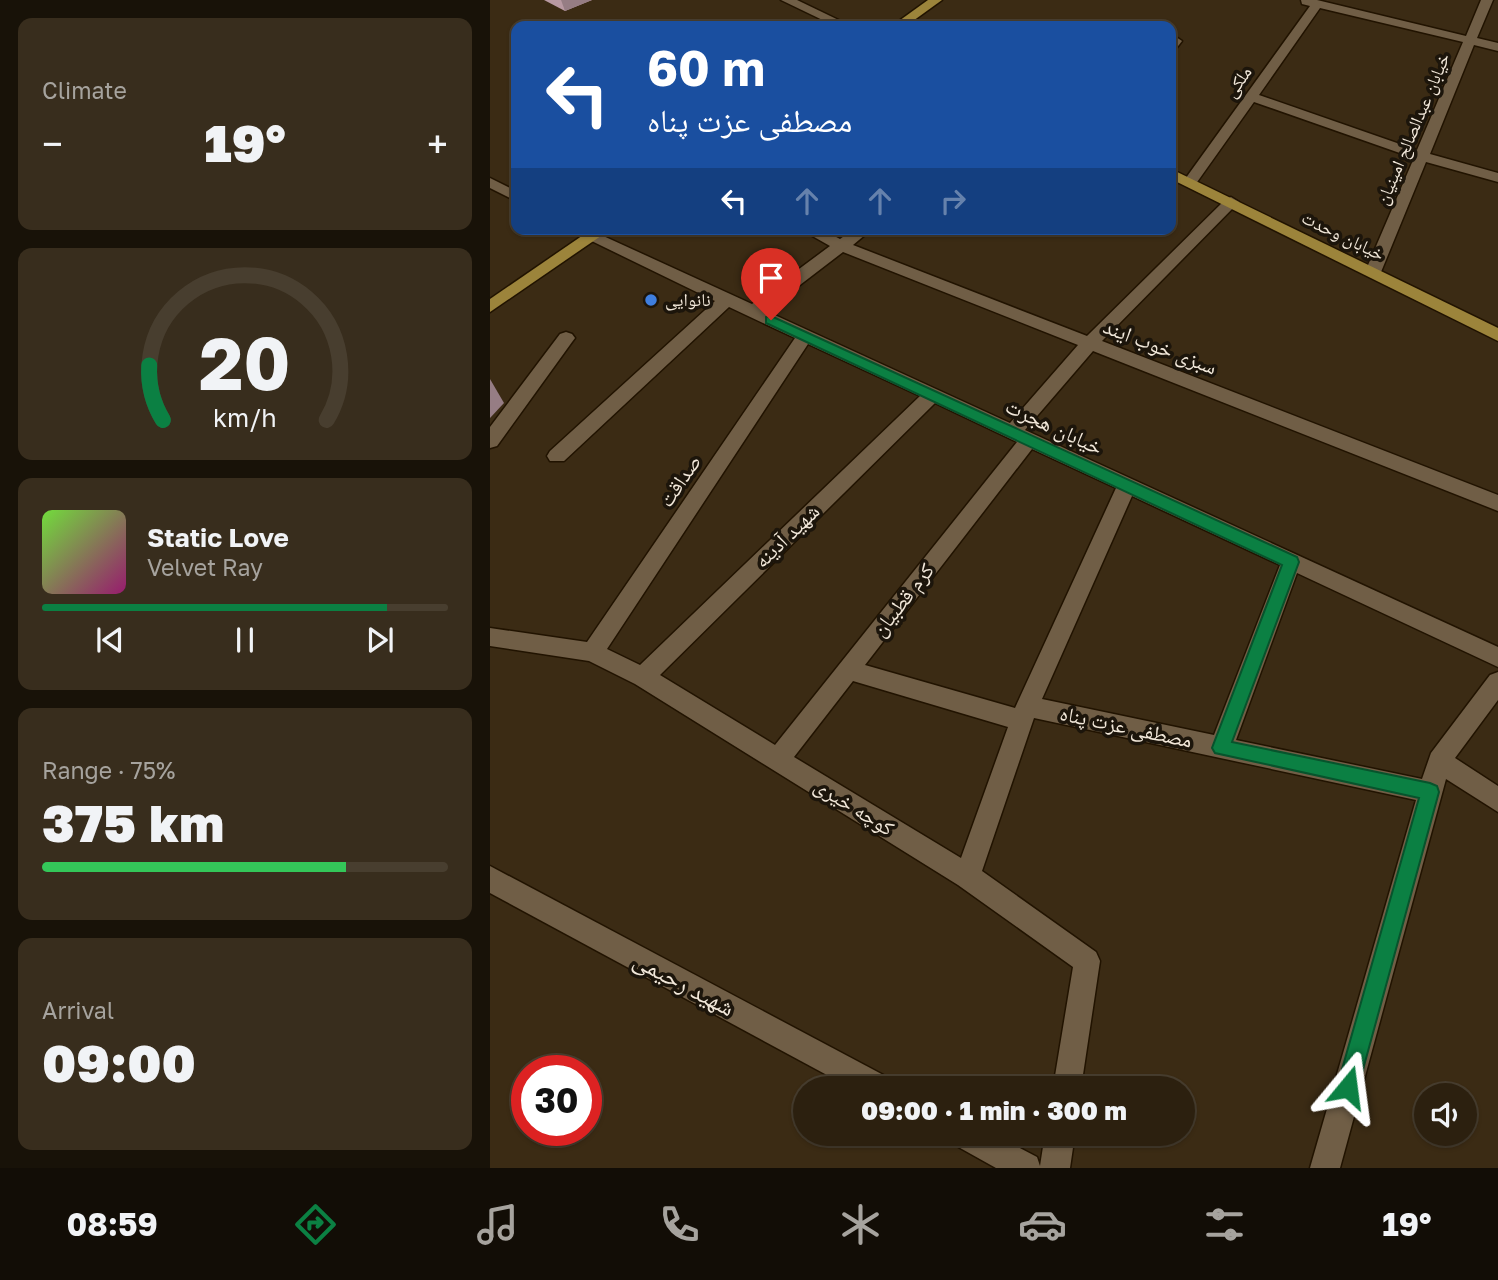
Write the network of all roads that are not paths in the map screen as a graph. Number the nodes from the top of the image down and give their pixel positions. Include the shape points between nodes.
1 (787, 0) edge
2 (936, 0) edge
3 (1302, 0) edge
4 (1487, 0) edge
5 (1317, 4) junction
6 (834, 21) edge
7 (905, 21) edge
8 (1471, 41) junction
9 (1498, 47) edge
10 (1251, 97) junction
11 (1422, 156) junction
12 (1176, 175) edge
13 (1498, 177) edge
14 (490, 182) edge
15 (1190, 182) junction
16 (511, 194) edge
17 (1231, 202) junction
18 (586, 235) edge
19 (596, 235) edge
20 (820, 235) edge
21 (856, 235) edge
22 (842, 246) junction
23 (1373, 272) junction
24 (726, 300) junction
25 (490, 307) edge
26 (753, 312) junction
27 (1498, 335) edge
28 (806, 336) junction
29 (566, 338) dead end
30 (1089, 344) junction
31 (932, 395) junction
32 (1020, 436) junction
33 (490, 441) edge
34 (557, 456) dead end
35 (1127, 486) junction
36 (1498, 503) edge
37 (1291, 562) junction
38 (490, 637) edge
39 (592, 652) junction
40 (1498, 657) edge
41 (848, 670) junction
42 (643, 677) junction
43 (1498, 682) edge
44 (1025, 713) junction
45 (1221, 748) junction
46 (778, 759) junction
47 (1439, 761) junction
48 (1430, 792) junction
49 (1498, 800) edge
50 (967, 876) junction
51 (490, 879) edge
52 (857, 1076) edge
53 (1069, 1076) edge
54 (985, 1146) edge
55 (1058, 1146) edge
56 (1026, 1168) edge
57 (1055, 1168) edge
58 (1325, 1168) edge

1 - 6 street
2 - 7 main road
3 - 5 street
4 - 8 street, خیابان عبدالصالح امینیان
5 - 8 street
5 - 10 street, ملکی
8 - 9 street
8 - 11 street, خیابان عبدالصالح امینیان
10 - 11 street
10 - 15 street, ملکی
11 - 13 street
11 - 23 street, خیابان عبدالصالح امینیان
12 - 15 main road, خیابان وحدت
14 - 16 street
15 - 17 main road, خیابان وحدت
17 - 23 main road, خیابان وحدت
17 - 30 street, کرم قطبیان
18 - 25 main road
19 - 24 street, خیابان هجرت
20 - 22 street, سبزی خوب ایند
21 - 22 street
22 - 26 street
22 - 30 street, سبزی خوب ایند
23 - 27 main road, خیابان وحدت
24 - 26 street, خیابان هجرت
24 - 34 street
26 - 28 street, خیابان هجرت
28 - 31 street, خیابان هجرت
28 - 39 street, صداقت
29 - 33 street
30 - 32 street, کرم قطبیان
30 - 36 street, سبزی خوب ایند
31 - 32 street, خیابان هجرت
31 - 42 street, شهید آدینه
32 - 35 street, خیابان هجرت
32 - 41 street, کرم قطبیان
35 - 37 street, خیابان هجرت
35 - 44 street
37 - 40 street, خیابان هجرت
37 - 45 street
38 - 39 street, کوچه خیری
39 - 42 street, کوچه خیری
41 - 44 street, مصطفی عزت پناه
41 - 46 street, کرم قطبیان
42 - 46 street, کوچه خیری
43 - 47 street
44 - 45 street, مصطفی عزت پناه
44 - 50 street
45 - 48 street, مصطفی عزت پناه
46 - 50 street, کوچه خیری
47 - 48 street
47 - 49 street
48 - 58 street
50 - 53 street, کوچه خیری via 1087,961
51 - 52 street, شهید رحیمی
54 - 56 street
55 - 57 street

